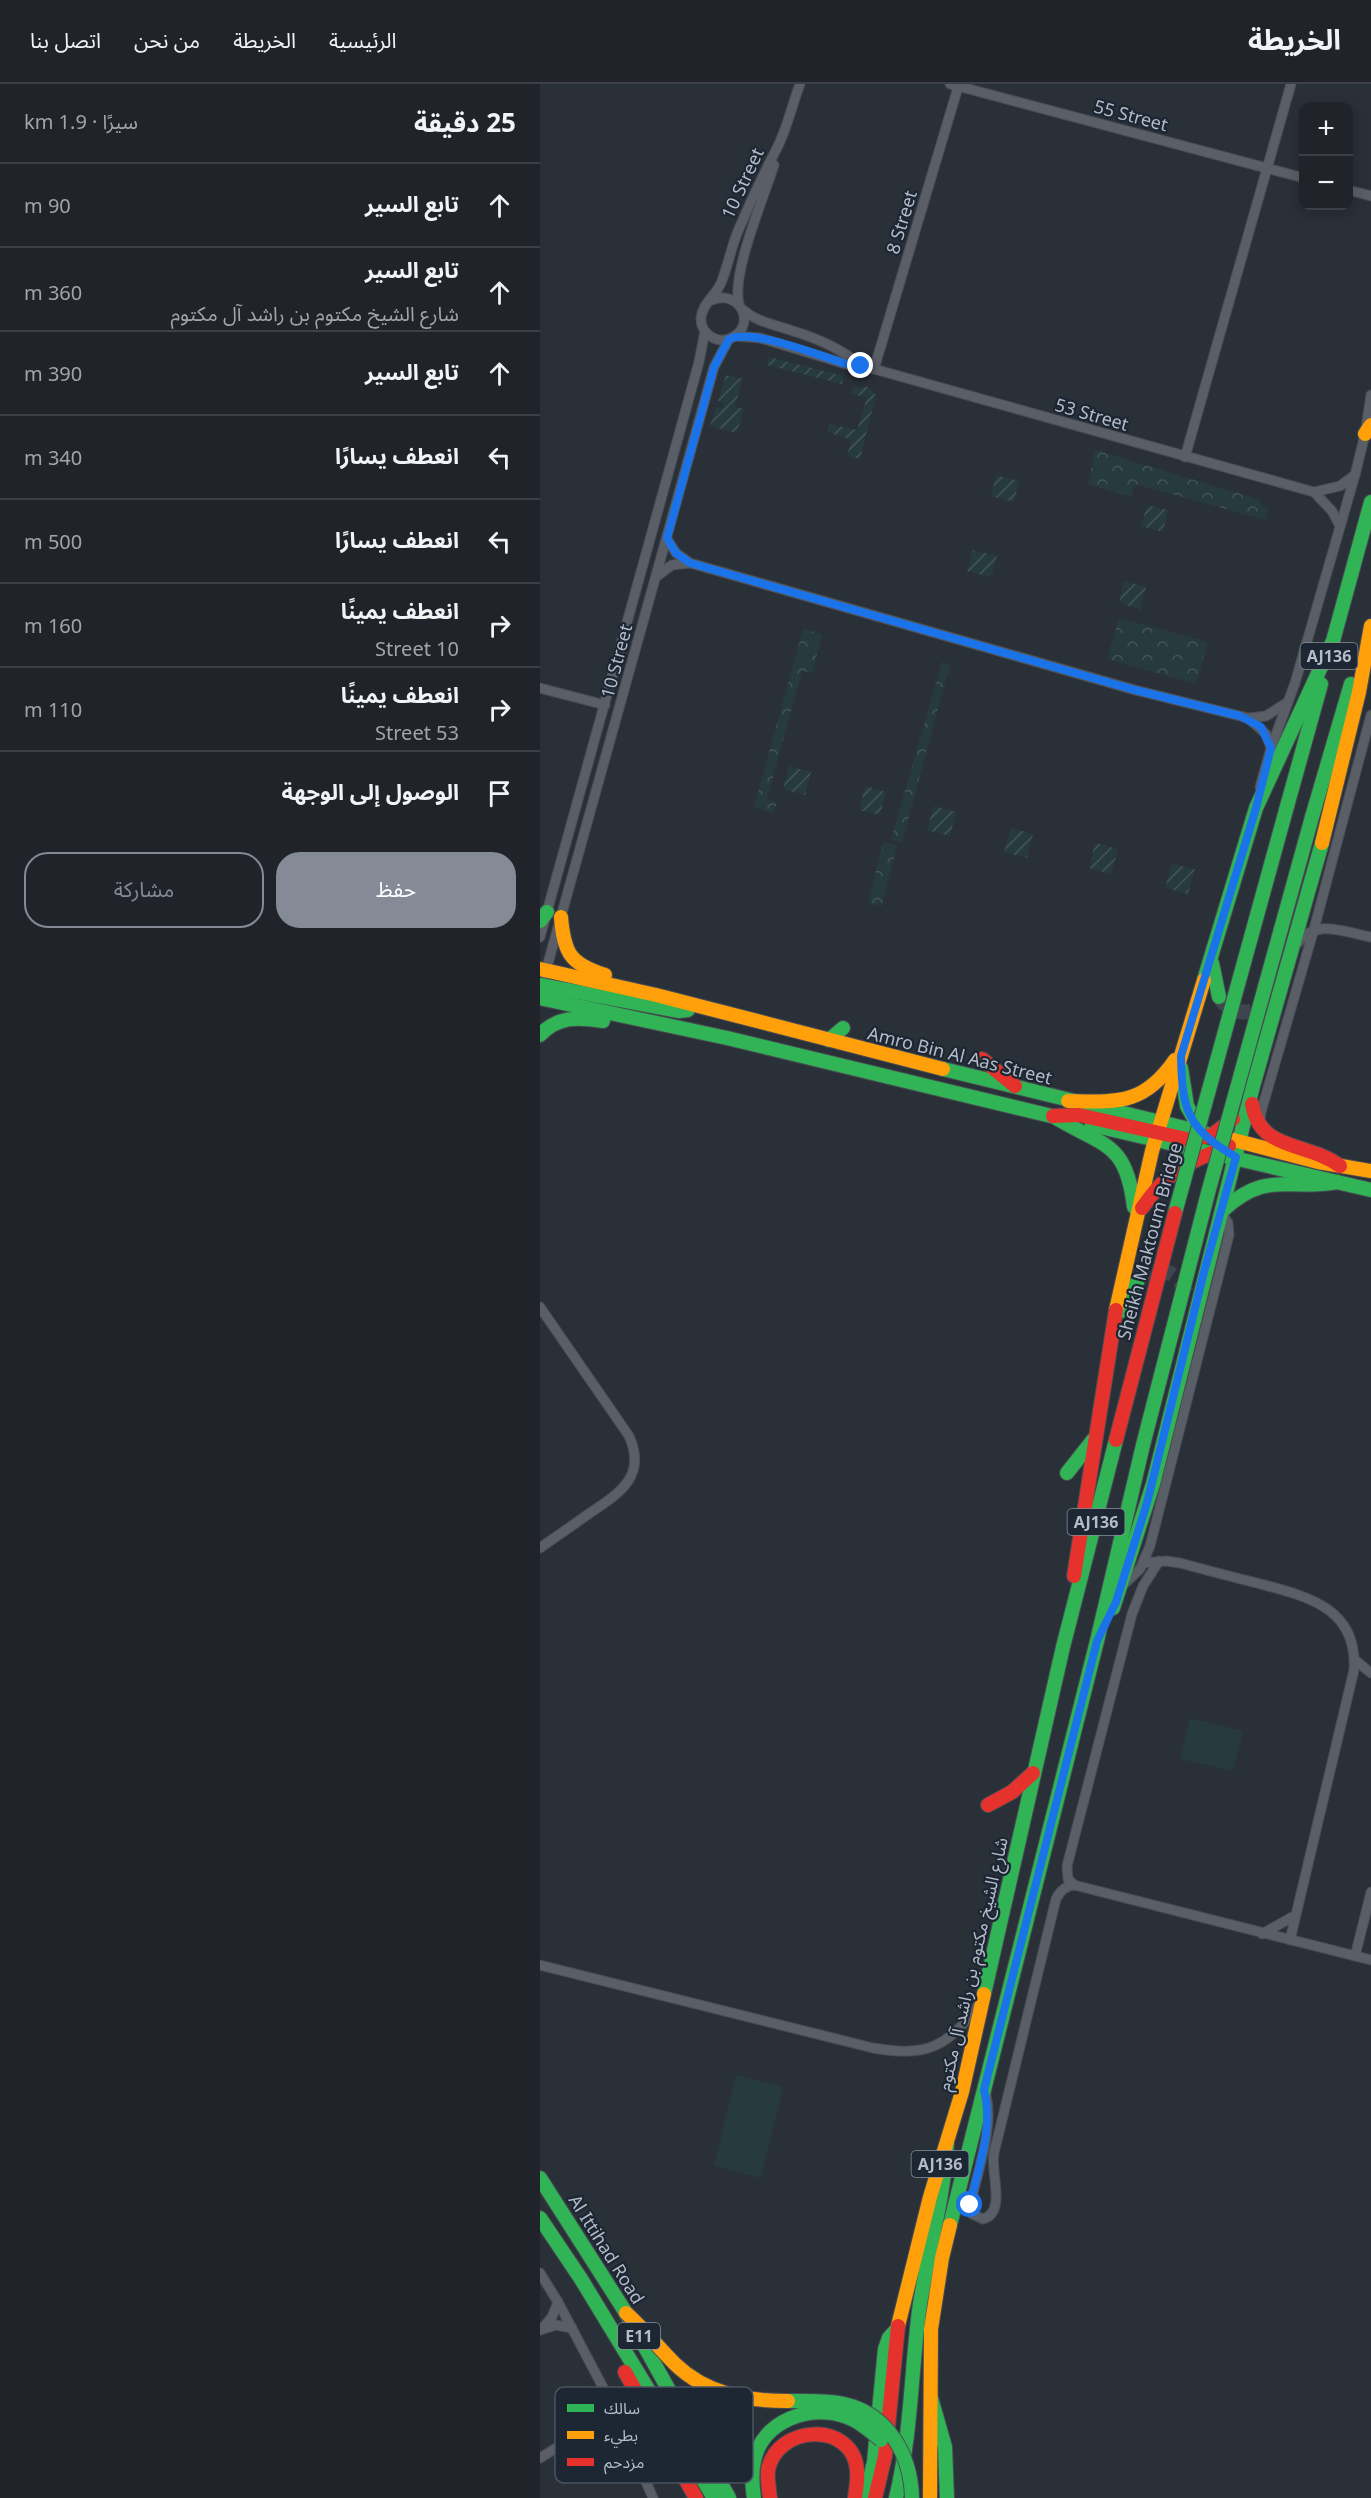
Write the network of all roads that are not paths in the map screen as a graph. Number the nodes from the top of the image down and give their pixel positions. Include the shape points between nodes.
1 (800, 84) edge
2 (1291, 84) edge
3 (956, 85) edge
4 (777, 148) junction
5 (1266, 168) junction
6 (1299, 177) edge
7 (1353, 191) edge
8 (1371, 196) edge
9 (746, 215) junction
10 (757, 219) junction
11 (712, 300) junction
12 (741, 307) junction
13 (705, 331) junction
14 (732, 338) junction
15 (861, 366) junction
16 (874, 369) junction
17 (1371, 394) edge
18 (1368, 430) edge
19 (1185, 457) junction
20 (1355, 475) junction
21 (1314, 492) junction
22 (1371, 501) edge
23 (1340, 526) junction
24 (667, 538) junction
25 (690, 563) junction
26 (657, 576) junction
27 (1371, 618) edge
28 (1371, 626) edge
29 (1332, 643) junction
30 (540, 688) edge
31 (1359, 692) junction
32 (1290, 700) junction
33 (604, 705) junction
34 (1371, 715) edge
35 (1248, 718) junction
36 (1369, 730) edge
37 (1371, 741) edge
38 (1271, 748) junction
39 (1360, 751) junction
40 (1256, 808) junction
41 (1318, 912) junction
42 (543, 916) edge
43 (561, 917) junction
44 (1330, 928) junction
45 (1314, 929) junction
46 (540, 937) edge
47 (1371, 937) edge
48 (1290, 955) junction
49 (1211, 957) junction
50 (541, 982) edge
51 (1281, 987) junction
52 (656, 995) junction
53 (1218, 997) dead end
54 (1266, 1004) tunnel mouth
55 (699, 1007) junction
56 (650, 1022) junction
57 (843, 1028) dead end
58 (540, 1035) edge
59 (830, 1040) junction
60 (1185, 1041) junction
61 (1181, 1056) junction
62 (982, 1059) dead end
63 (1253, 1086) junction
64 (1019, 1089) junction
65 (1068, 1101) junction
66 (1187, 1106) junction
67 (1237, 1114) junction
68 (1053, 1116) junction
69 (1157, 1127) junction
70 (1261, 1130) junction
71 (1206, 1135) junction
72 (1240, 1141) junction
73 (1202, 1149) junction
74 (1236, 1157) junction
75 (1340, 1166) junction
76 (1371, 1171) edge
77 (1336, 1182) junction
78 (1371, 1190) edge
79 (1221, 1212) junction
80 (1135, 1220) junction
81 (1204, 1272) junction
82 (1138, 1280) tunnel mouth
83 (1215, 1287) junction
84 (1186, 1292) tunnel mouth
85 (540, 1307) edge
86 (1113, 1330) junction
87 (1189, 1332) junction
88 (1180, 1372) junction
89 (1190, 1392) junction
90 (1095, 1438) junction
91 (1116, 1440) joint
92 (1067, 1473) dead end
93 (540, 1548) edge
94 (1159, 1561) junction
95 (1143, 1563) junction
96 (1120, 1588) junction
97 (1074, 1603) junction
98 (1097, 1641) junction
99 (1355, 1660) junction
100 (1371, 1673) edge
101 (1033, 1773) junction
102 (988, 1805) dead end
103 (1074, 1885) junction
104 (1371, 1892) edge
105 (1294, 1917) junction
106 (1262, 1934) junction
107 (1290, 1940) junction
108 (1355, 1956) junction
109 (1371, 1960) edge
110 (540, 1965) edge
111 (982, 2000) junction
112 (984, 2090) junction
113 (947, 2143) junction
114 (540, 2178) edge
115 (540, 2218) edge
116 (540, 2273) edge
117 (581, 2279) junction
118 (558, 2302) junction
119 (626, 2313) junction
120 (572, 2328) junction
121 (897, 2329) junction
122 (541, 2330) edge
123 (603, 2387) edge
124 (633, 2387) edge
125 (647, 2387) edge
126 (667, 2387) edge
127 (708, 2387) edge
128 (930, 2395) junction
129 (753, 2399) edge
130 (555, 2449) edge
131 (540, 2458) edge
132 (753, 2463) edge
133 (647, 2483) edge
134 (678, 2483) edge
135 (687, 2483) edge
136 (705, 2483) edge
137 (721, 2483) edge
138 (752, 2483) edge
139 (653, 2498) edge
140 (684, 2498) edge
141 (696, 2498) edge
142 (714, 2498) edge
143 (729, 2498) edge
144 (754, 2498) edge
145 (770, 2498) edge
146 (855, 2498) edge
147 (865, 2498) edge
148 (875, 2498) edge
149 (896, 2498) edge
150 (901, 2498) edge
151 (912, 2498) edge
152 (930, 2498) edge
153 (947, 2498) edge

1 - 4 street, 10 Street
2 - 5 street
3 - 5 street, 55 Street
3 - 16 street, 8 Street
4 - 9 street, 10 Street
4 - 10 street, 10 Street
5 - 6 street, 55 Street
5 - 19 street
7 - 8 street
9 - 10 street
9 - 11 street, 10 Street
10 - 12 street, 10 Street via 737,289
11 - 12 street via 726,297
11 - 13 street via 702,310
12 - 14 street via 743,325
12 - 15 street, 53 Street via 756,319 795,331
13 - 14 street via 715,339
13 - 33 street, 10 Street
14 - 15 street, 53 Street via 760,338
14 - 24 street, 10 Street via 714,367
15 - 16 street, 53 Street
16 - 19 street, 53 Street
17 - 18 street
18 - 20 street
19 - 21 street, 53 Street
20 - 21 street via 1340,486
20 - 23 street
21 - 23 street
22 - 29 main road, AJ136
23 - 32 street
24 - 25 street via 676,553
24 - 26 street, 10 Street
25 - 26 street via 672,566
25 - 35 street via 1135,690
26 - 43 street, 10 Street
27 - 98 main road, AJ136, bridge via 1208,1193
28 - 31 main road
29 - 40 main road
29 - 91 main road, Sheikh Maktoum Bridge / AJ136, bridge via 1182,1185
30 - 33 street
31 - 36 street via 1359,719
31 - 48 main road
32 - 35 street via 1266,716
32 - 38 street
33 - 42 street, 10 Street
34 - 36 street
35 - 38 street via 1266,734
36 - 39 street
37 - 39 street
38 - 40 street
39 - 41 street
40 - 49 main road
41 - 44 street
41 - 45 street
42 - 46 street, 10 Street
43 - 50 street, 10 Street
43 - 52 main road via 570,959 586,969 645,985
44 - 45 street
44 - 47 street
45 - 48 street via 1303,936
45 - 70 street via 1261,1113
48 - 51 main road
49 - 53 main road
49 - 60 main road
50 - 52 main road, Amro Bin Al Aas Street
50 - 55 main road via 679,1011
50 - 56 main road, Amro Bin Al Aas Street
51 - 54 main road
51 - 63 main road
52 - 55 main road, Amro Bin Al Aas Street
55 - 59 main road, Amro Bin Al Aas Street
56 - 58 main road via 632,1025 572,1017 547,1026
56 - 68 main road, Amro Bin Al Aas Street
57 - 59 main road
59 - 64 main road, Amro Bin Al Aas Street
60 - 61 main road
60 - 65 main road via 1161,1079 1144,1094 1116,1102
61 - 66 main road
61 - 69 main road
62 - 64 main road
63 - 67 main road
63 - 70 main road via 1253,1113
63 - 72 main road
64 - 65 main road, Amro Bin Al Aas Street
65 - 69 main road, Amro Bin Al Aas Street
66 - 67 main road via 1198,1119 1214,1123
66 - 71 main road
67 - 71 main road via 1225,1127
68 - 69 main road via 1073,1114
68 - 80 main road via 1106,1143 1119,1154 1131,1178
69 - 71 main road, Amro Bin Al Aas Street
69 - 73 main road
69 - 80 main road
70 - 75 main road via 1272,1138 1324,1155
71 - 72 main road, Amro Bin Al Aas Street
71 - 73 main road
71 - 73 main road
72 - 73 main road
72 - 74 main road
72 - 75 main road, Amro Bin Al Aas Street
73 - 74 main road
73 - 79 main road via 1218,1180
73 - 80 main road via 1163,1178
74 - 77 main road
74 - 79 main road
75 - 76 main road, Amro Bin Al Aas Street
77 - 78 main road
77 - 79 main road via 1258,1186 1238,1196
79 - 81 main road
79 - 83 street via 1229,1231
80 - 86 main road
81 - 83 main road
81 - 87 main road
82 - 86 main road
83 - 89 street
84 - 87 main road
85 - 93 street via 629,1436 635,1459 622,1490
86 - 90 main road
87 - 88 main road
88 - 89 main road
88 - 96 main road via 1153,1484
89 - 95 street
90 - 92 main road
90 - 97 main road via 1077,1554
91 - 97 main road, شارع الشيخ مكتوم بن راشد آل مكتوم / AJ136
94 - 95 street
94 - 99 street via 1180,1563 1316,1601 1346,1629
94 - 103 street via 1132,1614 1067,1866 1068,1879
95 - 96 street
96 - 98 main road
97 - 101 main road, شارع الشيخ مكتوم بن راشد آل مكتوم / AJ136
98 - 112 main road, AJ136
99 - 100 street
99 - 105 street
101 - 102 main road via 1012,1792
101 - 111 main road, شارع الشيخ مكتوم بن راشد آل مكتوم / AJ136
103 - 106 street
103 - 112 street via 1061,1891 1056,1899 994,2153 997,2206 992,2215 983,2219 972,2214 970,2205 987,2125
104 - 108 street
105 - 106 street
105 - 107 street
106 - 107 street
107 - 108 street
108 - 109 street
110 - 111 street via 904,2053 928,2049 951,2036
111 - 113 main road, شارع الشيخ مكتوم بن راشد آل مكتوم / AJ136
112 - 128 main road, AJ136 via 935,2294
113 - 121 main road, شارع الشيخ مكتوم بن راشد آل مكتوم / AJ136
113 - 149 main road via 945,2180 919,2312 910,2432
114 - 119 main road, Al Ittihad Road / E11
115 - 117 main road, E11
116 - 118 street
117 - 124 main road via 587,2311
117 - 125 main road, E11
118 - 120 street
118 - 122 street
119 - 126 main road, Al Ittihad Road / E11
119 - 127 main road, bridge via 644,2328 673,2364
120 - 122 street via 556,2325
120 - 123 street
121 - 147 main road via 885,2349 874,2462
121 - 148 main road, شارع الشيخ مكتوم بن راشد آل مكتوم / AJ136 via 885,2457
128 - 152 main road, AJ136
128 - 153 main road via 942,2421
129 - 151 main road, bridge via 838,2401 865,2411 903,2451 910,2470
130 - 131 street
132 - 150 main road, bridge via 760,2441 779,2425 814,2413 832,2413 852,2419 882,2441 898,2470
133 - 139 street
134 - 140 main road
135 - 141 main road
136 - 142 main road, E11
137 - 143 main road, Al Ittihad Road / E11
138 - 144 main road, bridge
145 - 146 main road via 768,2468 777,2449 795,2436 821,2433 843,2441 852,2451 858,2471

